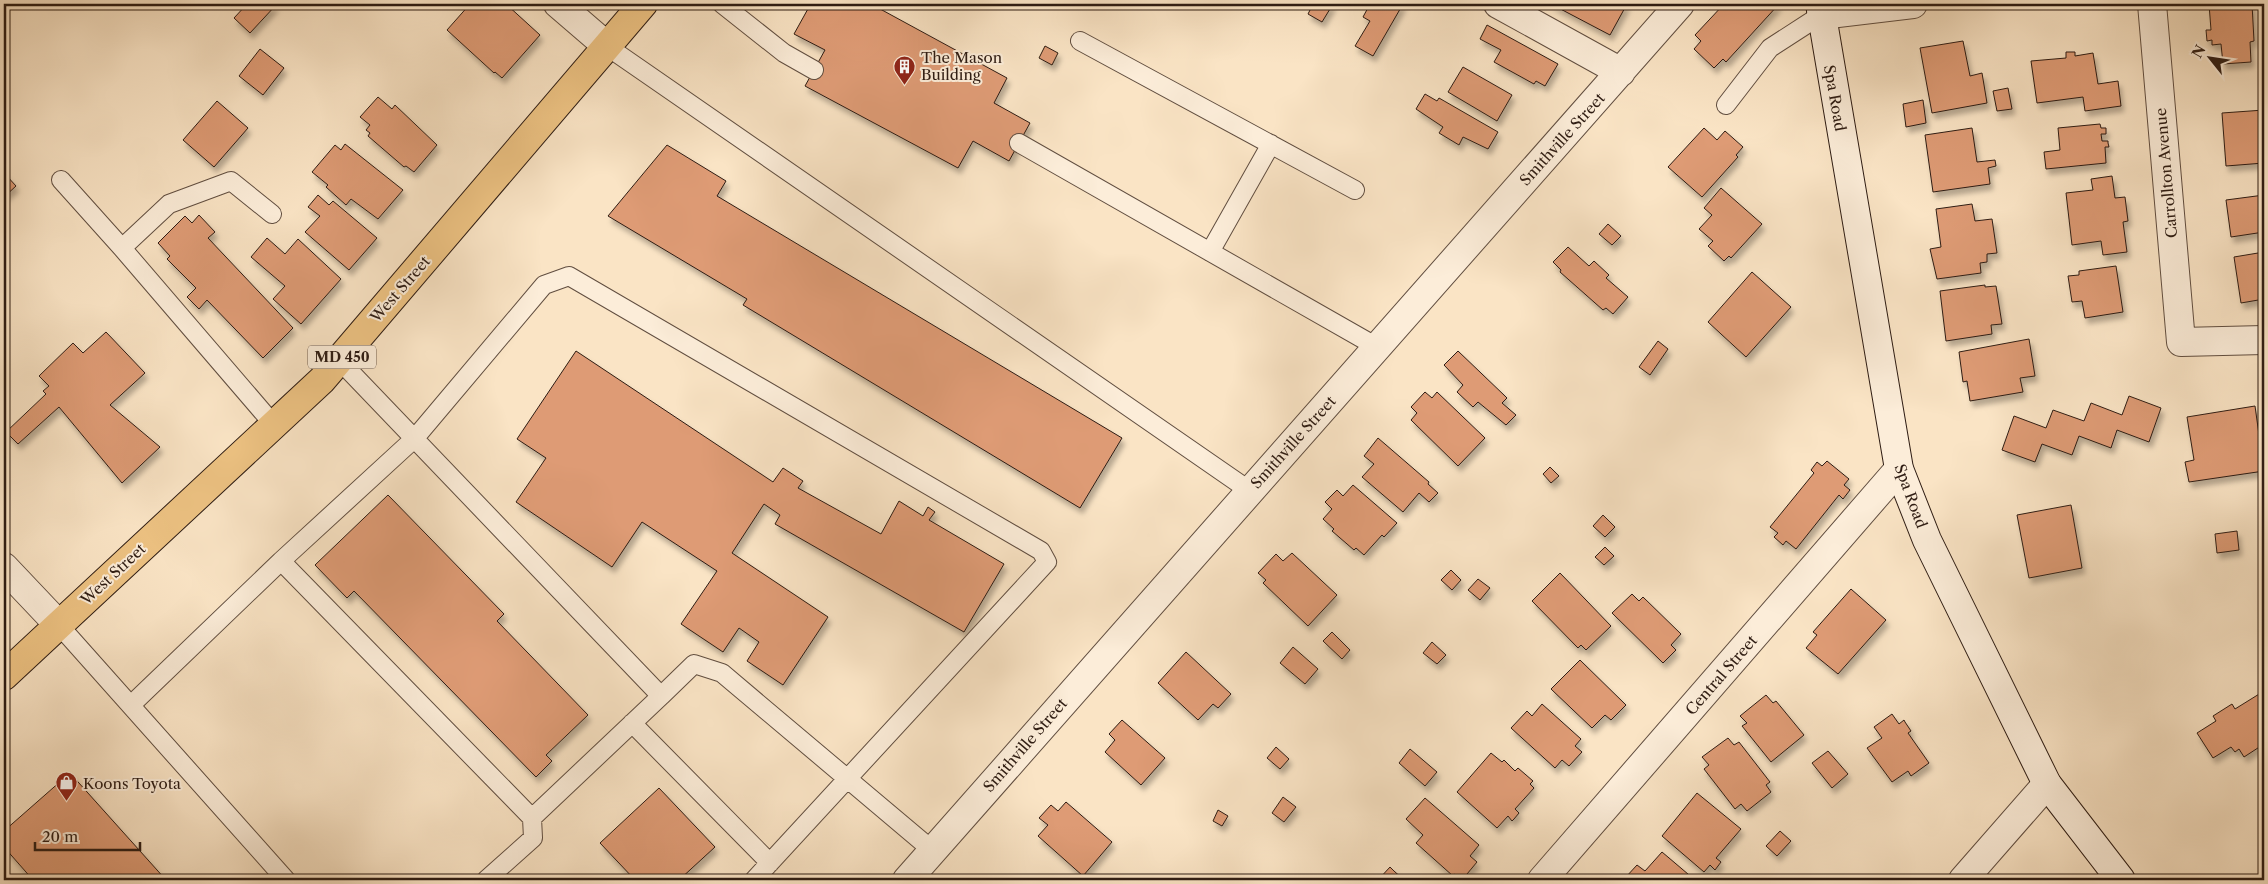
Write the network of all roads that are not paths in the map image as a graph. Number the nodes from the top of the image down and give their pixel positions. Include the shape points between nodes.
1 (558, 4) edge
2 (643, 4) edge
3 (722, 4) edge
4 (1498, 4) edge
5 (1680, 4) edge
6 (1912, 4) edge
7 (2152, 4) edge
8 (1820, 9) edge
9 (1080, 41) dead end
10 (608, 47) junction
11 (814, 70) dead end
12 (1621, 72) junction
13 (1726, 105) dead end
14 (1019, 142) dead end
15 (1271, 144) junction
16 (60, 180) dead end
17 (1356, 190) dead end
18 (272, 214) dead end
19 (122, 248) junction
20 (1210, 252) junction
21 (2264, 340) edge
22 (1377, 347) junction
23 (339, 360) junction
24 (274, 425) junction
25 (415, 438) junction
26 (1899, 469) junction
27 (1250, 491) junction
28 (281, 561) junction
29 (4, 567) edge
30 (58, 624) junction
31 (4, 676) edge
32 (661, 696) junction
33 (131, 705) junction
34 (632, 723) junction
35 (848, 780) junction
36 (2047, 784) junction
37 (532, 818) junction
38 (932, 850) junction
39 (770, 864) junction
40 (286, 880) edge
41 (486, 880) edge
42 (754, 880) edge
43 (906, 880) edge
44 (1542, 880) edge
45 (1963, 880) edge
46 (2121, 880) edge

1 - 10 street
2 - 10 main road, West Street / MD 450
3 - 11 lane via 784,53
4 - 12 street
5 - 12 street, Smithville Street
6 - 8 street
7 - 21 street, Carrollton Avenue via 2181,342
8 - 13 lane via 1770,48
8 - 26 street, Spa Road
9 - 15 lane
10 - 23 main road, West Street / MD 450
10 - 27 lane
12 - 22 street, Smithville Street
14 - 20 lane
15 - 17 lane
15 - 20 lane
16 - 19 lane
18 - 19 lane via 231,181 169,204
19 - 24 lane
20 - 22 lane
22 - 27 street, Smithville Street
23 - 24 main road, West Street / MD 450
23 - 25 lane
24 - 30 main road, West Street / MD 450
25 - 28 lane
25 - 32 lane
25 - 35 lane via 544,285 569,276 1041,551 1047,562
26 - 36 street, Spa Road via 1927,540
26 - 44 street, Central Street
27 - 38 street, Smithville Street
28 - 33 lane
28 - 37 lane
29 - 30 street
30 - 31 main road, West Street / MD 450
30 - 33 lane
32 - 34 lane
32 - 35 lane via 694,664 722,672
33 - 40 lane
34 - 37 lane
34 - 39 lane
35 - 38 lane
35 - 39 lane
36 - 45 street
36 - 46 street, Spa Road
37 - 41 lane via 532,838
38 - 43 street, Smithville Street
39 - 42 lane

